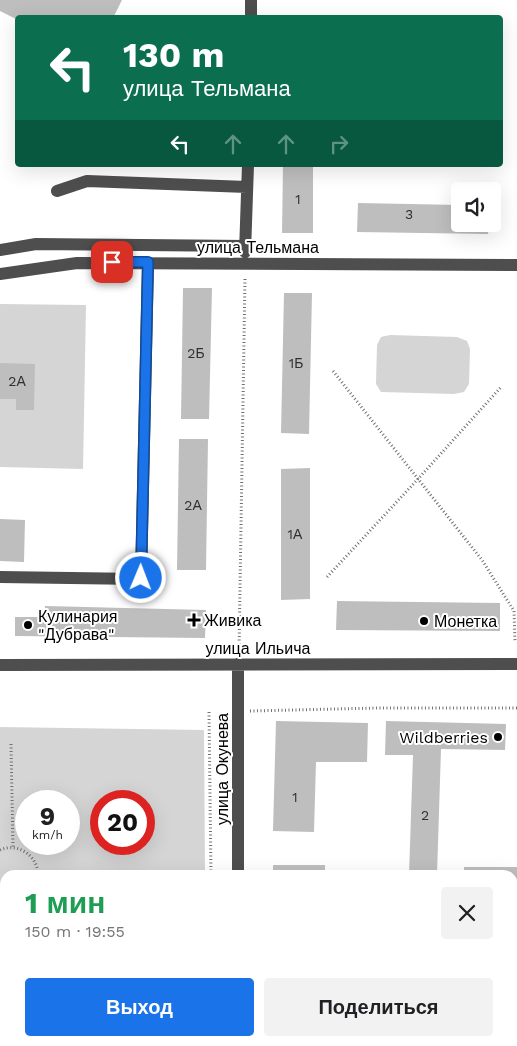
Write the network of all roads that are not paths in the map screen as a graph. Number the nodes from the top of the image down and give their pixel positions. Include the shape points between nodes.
1 (251, 0) edge
2 (251, 15) edge
3 (248, 167) edge
4 (247, 186) junction
5 (57, 191) dead end
6 (246, 246) junction
7 (0, 250) edge
8 (148, 262) junction
9 (245, 263) junction
10 (517, 265) edge
11 (0, 274) edge
12 (0, 577) edge
13 (238, 664) junction
14 (517, 664) edge
15 (0, 665) edge
16 (238, 870) edge

1 - 2 street
3 - 4 street
4 - 5 street via 87,181
4 - 6 street
6 - 7 street via 36,244
6 - 9 street
8 - 9 street, улица Тельмана
8 - 11 street, улица Тельмана via 77,262
8 - 12 street via 141,578
9 - 10 street, улица Тельмана
13 - 14 street, улица Ильича
13 - 15 street, улица Ильича
13 - 16 street, улица Окунева

